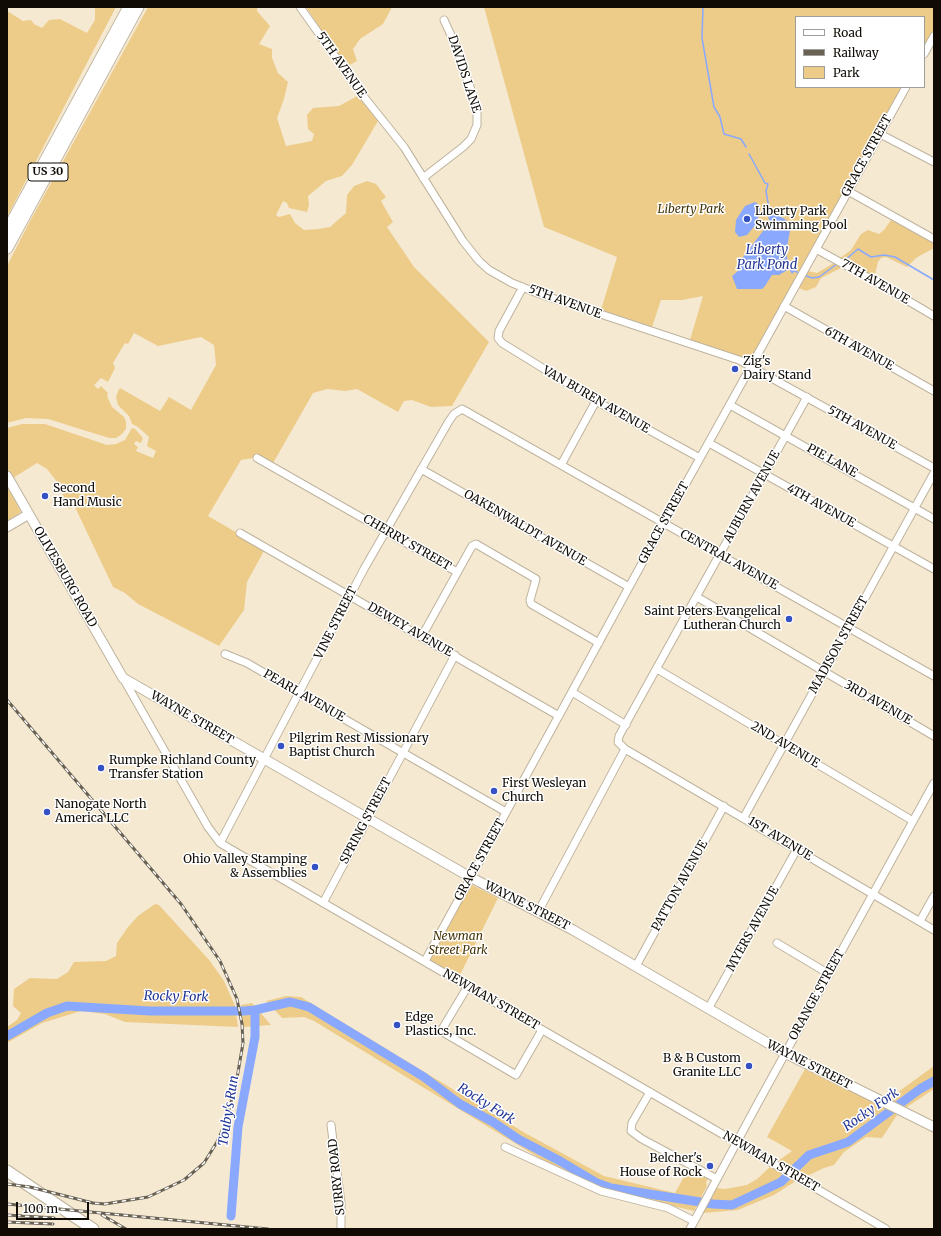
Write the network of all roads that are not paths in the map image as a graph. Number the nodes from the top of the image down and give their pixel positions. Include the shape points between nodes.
1 (120, 7) edge
2 (129, 7) edge
3 (138, 7) edge
4 (143, 7) edge
5 (300, 7) edge
6 (444, 20) dead end
7 (934, 36) edge
8 (925, 52) edge
9 (905, 88) edge
10 (89, 97) junction
11 (61, 132) junction
12 (880, 134) junction
13 (934, 162) edge
14 (423, 178) junction
15 (848, 191) junction
16 (7, 231) edge
17 (934, 239) edge
18 (7, 248) edge
19 (816, 249) junction
20 (523, 287) junction
21 (784, 306) junction
22 (934, 316) edge
23 (751, 366) junction
24 (934, 391) edge
25 (807, 397) junction
26 (596, 401) junction
27 (730, 405) junction
28 (462, 409) joint
29 (786, 436) junction
30 (709, 443) junction
31 (257, 458) dead end
32 (700, 458) junction
33 (561, 465) junction
34 (934, 468) edge
35 (421, 469) junction
36 (934, 473) edge
37 (765, 474) junction
38 (7, 476) edge
39 (914, 508) junction
40 (29, 514) junction
41 (934, 520) edge
42 (664, 523) junction
43 (7, 527) edge
44 (386, 531) junction
45 (240, 533) dead end
46 (893, 546) junction
47 (720, 555) junction
48 (934, 569) edge
49 (457, 572) junction
50 (629, 587) junction
51 (351, 596) junction
52 (697, 596) junction
53 (849, 628) junction
54 (422, 636) junction
55 (599, 643) junction
56 (225, 654) dead end
57 (455, 655) junction
58 (657, 669) junction
59 (824, 672) junction
60 (934, 676) edge
61 (123, 678) junction
62 (572, 692) junction
63 (299, 693) junction
64 (559, 716) junction
65 (626, 725) junction
66 (934, 736) edge
67 (785, 745) junction
68 (625, 748) junction
69 (403, 753) junction
70 (264, 759) junction
71 (934, 783) edge
72 (724, 806) junction
73 (506, 812) junction
74 (744, 818) junction
75 (368, 819) junction
76 (913, 821) junction
77 (220, 843) junction
78 (797, 849) junction
79 (470, 877) junction
80 (873, 894) junction
81 (934, 896) edge
82 (323, 903) junction
83 (538, 912) junction
84 (920, 922) junction
85 (934, 930) edge
86 (777, 943) dead end
87 (425, 961) junction
88 (636, 966) junction
89 (829, 974) junction
90 (468, 986) junction
91 (708, 1009) junction
92 (542, 1030) junction
93 (785, 1053) junction
94 (650, 1092) junction
95 (331, 1125) dead end
96 (934, 1127) edge
97 (736, 1142) junction
98 (505, 1147) dead end
99 (7, 1171) edge
100 (715, 1182) junction
101 (695, 1220) junction
102 (93, 1229) edge
103 (341, 1229) edge
104 (690, 1229) edge
105 (886, 1229) edge

1 - 11 highway
2 - 11 highway, US 30
3 - 10 highway, US 30
4 - 10 highway via 101,83
5 - 14 street, 5TH AVENUE via 364,97 404,147
6 - 14 street, DAVIDS LANE via 456,46 477,109 477,125 471,139 463,147
7 - 8 street
9 - 12 street, GRACE STREET
10 - 18 highway, US 30
11 - 16 highway, US 30
12 - 13 street
12 - 15 street, GRACE STREET
14 - 20 street, 5TH AVENUE via 459,236 479,261 495,274
15 - 17 street
15 - 19 street, GRACE STREET
19 - 21 street, GRACE STREET
19 - 22 street, 7TH AVENUE
20 - 23 street, 5TH AVENUE
20 - 26 street, VAN BUREN AVENUE via 498,335 499,340
21 - 23 street, GRACE STREET
21 - 24 street, 6TH AVENUE
23 - 25 street, 5TH AVENUE
23 - 27 street, GRACE STREET
25 - 29 street, AUBURN AVENUE
25 - 34 street, 5TH AVENUE
26 - 32 street, VAN BUREN AVENUE
26 - 33 street
27 - 29 street, PIE LANE
27 - 30 street, GRACE STREET
28 - 33 street, CENTRAL AVENUE
28 - 35 street, VINE STREET via 452,417
29 - 37 street, AUBURN AVENUE
29 - 39 street, PIE LANE
30 - 32 street, GRACE STREET
30 - 37 street, 4TH AVENUE
31 - 44 street, CHERRY STREET
32 - 42 street, GRACE STREET
33 - 42 street, CENTRAL AVENUE
35 - 44 street, VINE STREET
35 - 50 street, OAKENWALDT AVENUE
36 - 39 street, MADISON STREET
37 - 46 street, 4TH AVENUE
37 - 47 street, AUBURN AVENUE
38 - 40 main road, OLIVESBURG ROAD
39 - 41 street, PIE LANE
39 - 46 street, MADISON STREET
40 - 43 main road
40 - 61 main road, OLIVESBURG ROAD
42 - 47 street, CENTRAL AVENUE
42 - 50 street, GRACE STREET
44 - 49 street, CHERRY STREET
44 - 51 street, VINE STREET
45 - 51 street, DEWEY AVENUE
46 - 48 street, 4TH AVENUE
46 - 53 street, MADISON STREET
47 - 52 street, AUBURN AVENUE
47 - 53 street, CENTRAL AVENUE
49 - 54 street
49 - 55 street, CHERRY STREET via 472,546 476,544 536,579 531,604
50 - 55 street, GRACE STREET
51 - 54 street, DEWEY AVENUE
51 - 63 street, VINE STREET
52 - 58 street, AUBURN AVENUE
52 - 59 street, 3RD AVENUE
53 - 59 street, MADISON STREET
53 - 60 street, CENTRAL AVENUE
54 - 57 street, DEWEY AVENUE
55 - 62 street, GRACE STREET
56 - 63 street, PEARL AVENUE via 247,663
57 - 64 street, DEWEY AVENUE
57 - 69 street, SPRING STREET
58 - 65 street, AUBURN AVENUE
58 - 67 street, 2ND AVENUE
59 - 66 street, 3RD AVENUE
59 - 67 street, MADISON STREET
61 - 70 main road, WAYNE STREET
61 - 77 street, NEWMAN STREET via 212,834
62 - 64 street, GRACE STREET
62 - 65 street
63 - 69 street, PEARL AVENUE
63 - 70 street, VINE STREET
64 - 73 street, GRACE STREET
65 - 68 street, AUBURN AVENUE via 618,739
67 - 74 street, MADISON STREET
67 - 76 street, 2ND AVENUE
68 - 72 street, 1ST AVENUE
68 - 83 street
69 - 73 street, PEARL AVENUE
69 - 75 street, SPRING STREET
70 - 75 main road, WAYNE STREET
70 - 77 street, VINE STREET
71 - 76 street, ORANGE STREET
72 - 74 street, 1ST AVENUE
72 - 88 street, PATTON AVENUE
73 - 79 street, GRACE STREET
74 - 78 street, 1ST AVENUE
75 - 79 main road, WAYNE STREET
75 - 82 street, SPRING STREET
76 - 80 street, ORANGE STREET
77 - 82 street, NEWMAN STREET
78 - 80 street, 1ST AVENUE
78 - 91 street, MYERS AVENUE
79 - 83 main road, WAYNE STREET
79 - 87 street, GRACE STREET
80 - 84 street, 1ST AVENUE
80 - 89 street, ORANGE STREET
81 - 84 street
82 - 87 street, NEWMAN STREET
83 - 88 main road, WAYNE STREET
84 - 85 street, 1ST AVENUE
86 - 89 street
87 - 90 street, NEWMAN STREET
88 - 91 main road, WAYNE STREET
89 - 93 street, ORANGE STREET
90 - 92 street, NEWMAN STREET
90 - 92 street via 441,1031 516,1075
91 - 93 main road, WAYNE STREET
92 - 94 street, NEWMAN STREET
93 - 96 main road, WAYNE STREET
93 - 97 street, ORANGE STREET
94 - 97 street, NEWMAN STREET
94 - 100 street via 632,1123 631,1130
95 - 103 street, SURRY ROAD via 341,1203
97 - 100 street, ORANGE STREET
97 - 105 street, NEWMAN STREET
98 - 101 street via 601,1191 668,1208
99 - 102 highway
100 - 101 street, ORANGE STREET
101 - 104 street, ORANGE STREET

